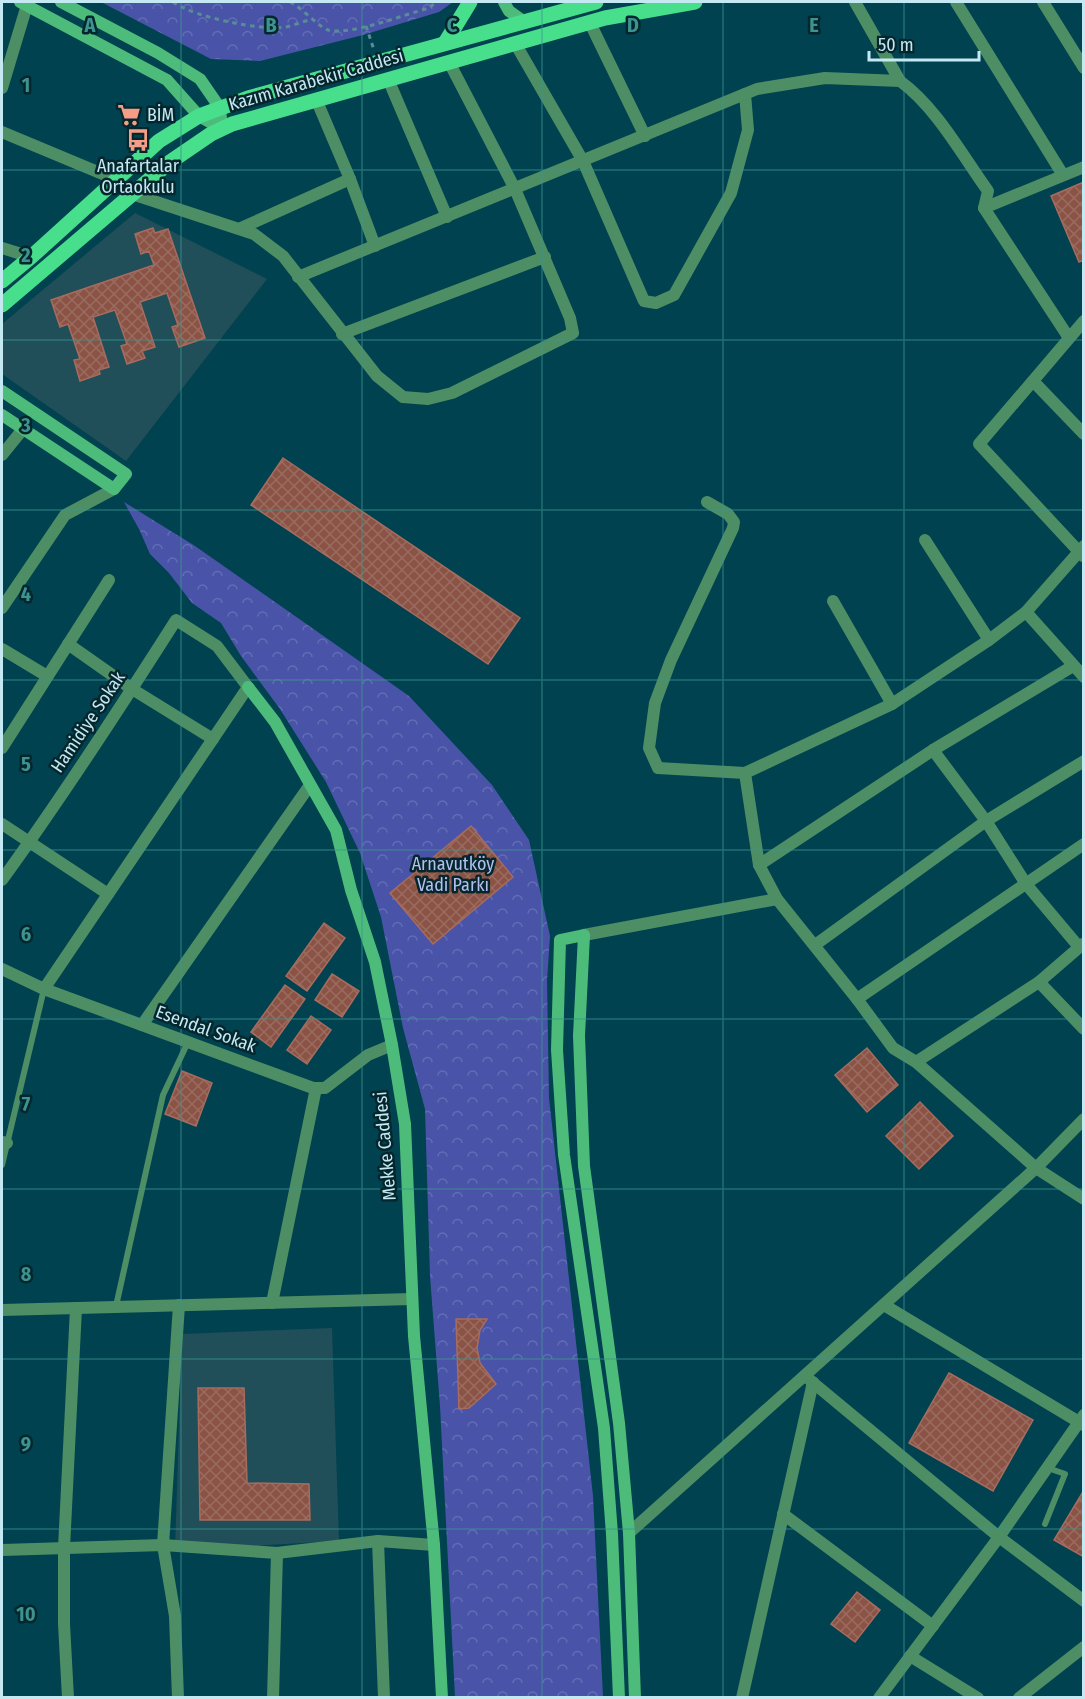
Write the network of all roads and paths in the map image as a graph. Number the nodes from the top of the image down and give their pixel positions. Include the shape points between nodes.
1 (173, 2) edge
2 (290, 2) edge
3 (436, 2) edge
4 (470, 2) edge
5 (504, 2) edge
6 (596, 2) edge
7 (695, 2) edge
8 (855, 2) edge
9 (956, 2) edge
10 (1043, 2) edge
11 (24, 3) edge
12 (67, 3) edge
13 (313, 19) junction
14 (523, 21) junction
15 (590, 23) junction
16 (366, 26) junction
17 (445, 43) junction
18 (515, 43) junction
19 (378, 62) junction
20 (449, 62) junction
21 (1083, 68) edge
22 (388, 79) junction
23 (900, 81) junction
24 (2, 88) edge
25 (746, 94) junction
26 (316, 99) junction
27 (220, 108) junction
28 (199, 116) junction
29 (222, 129) junction
30 (2, 132) edge
31 (645, 136) junction
32 (583, 161) junction
33 (1083, 167) edge
34 (1063, 175) junction
35 (350, 179) junction
36 (117, 180) junction
37 (515, 189) junction
38 (132, 194) junction
39 (984, 208) junction
40 (447, 217) junction
41 (241, 228) junction
42 (375, 246) junction
43 (2, 249) edge
44 (31, 257) junction
45 (545, 257) junction
46 (298, 277) junction
47 (2, 281) edge
48 (2, 305) edge
49 (1083, 323) edge
50 (342, 334) junction
51 (1070, 338) junction
52 (1033, 381) junction
53 (2, 391) edge
54 (2, 415) edge
55 (23, 429) junction
56 (1083, 434) edge
57 (2, 455) edge
58 (114, 489) junction
59 (707, 502) dead end
60 (925, 540) dead end
61 (1082, 551) edge
62 (109, 580) dead end
63 (833, 601) dead end
64 (2, 608) edge
65 (1026, 612) junction
66 (176, 620) joint
67 (989, 640) junction
68 (69, 644) junction
69 (2, 649) edge
70 (1073, 666) junction
71 (47, 676) junction
72 (1083, 677) edge
73 (248, 687) junction
74 (132, 688) junction
75 (892, 704) junction
76 (213, 739) junction
77 (2, 748) edge
78 (933, 750) junction
79 (1083, 761) edge
80 (745, 773) junction
81 (310, 785) junction
82 (986, 821) junction
83 (2, 824) edge
84 (29, 842) junction
85 (1083, 844) edge
86 (759, 865) junction
87 (2, 880) edge
88 (1026, 884) junction
89 (108, 894) junction
90 (777, 899) junction
91 (584, 935) junction
92 (815, 945) junction
93 (1081, 945) edge
94 (2, 969) edge
95 (1039, 982) junction
96 (44, 989) junction
97 (856, 999) junction
98 (142, 1025) junction
99 (1083, 1029) edge
100 (188, 1042) junction
101 (392, 1045) junction
102 (916, 1062) junction
103 (316, 1088) junction
104 (1083, 1119) edge
105 (4, 1143) edge
106 (2, 1165) edge
107 (1036, 1168) junction
108 (1083, 1199) edge
109 (412, 1299) junction
110 (272, 1303) junction
111 (179, 1305) junction
112 (884, 1305) junction
113 (116, 1307) junction
114 (75, 1308) junction
115 (2, 1310) edge
116 (809, 1379) junction
117 (1082, 1421) edge
118 (1047, 1467) junction
119 (783, 1514) junction
120 (1045, 1524) dead end
121 (629, 1533) junction
122 (612, 1534) junction
123 (999, 1537) junction
124 (378, 1542) junction
125 (163, 1545) junction
126 (434, 1545) junction
127 (64, 1548) junction
128 (2, 1550) edge
129 (277, 1554) junction
130 (1083, 1601) edge
131 (933, 1626) junction
132 (1083, 1647) edge
133 (910, 1656) junction
134 (68, 1698) edge
135 (178, 1698) edge
136 (273, 1698) edge
137 (384, 1698) edge
138 (442, 1698) edge
139 (619, 1698) edge
140 (635, 1698) edge
141 (742, 1698) edge
142 (879, 1698) edge
143 (978, 1698) edge
144 (1019, 1698) edge

1 - 13 path via 211,19 253,25 284,27
2 - 13 path
3 - 16 path via 429,8
4 - 17 main road
5 - 14 main road
6 - 14 main road, Kazım Karabekir Caddesi
7 - 15 main road, Kazım Karabekir Caddesi
8 - 23 street
9 - 34 street
10 - 21 street
11 - 24 street
11 - 28 main road via 167,80
12 - 27 main road via 200,79
13 - 16 path via 327,30
14 - 17 main road, Kazım Karabekir Caddesi
15 - 18 main road, Kazım Karabekir Caddesi
15 - 31 street
16 - 19 path
17 - 19 main road, Kazım Karabekir Caddesi
18 - 20 main road, Kazım Karabekir Caddesi
18 - 32 street
19 - 27 main road, Kazım Karabekir Caddesi
20 - 22 main road, Kazım Karabekir Caddesi
20 - 37 street
22 - 26 main road, Kazım Karabekir Caddesi
22 - 40 street
23 - 25 street via 825,78
23 - 39 street via 935,117 988,191
25 - 31 street
25 - 32 street via 748,130 731,193 674,295 656,303 644,301
26 - 29 main road, Kazım Karabekir Caddesi
26 - 35 street
27 - 28 main road, Kazım Karabekir Caddesi
27 - 29 main road
28 - 29 main road
28 - 36 main road, Kazım Karabekir Caddesi via 159,141
29 - 38 main road, Kazım Karabekir Caddesi via 190,147
30 - 36 street
31 - 32 street
32 - 37 street
33 - 34 street
34 - 39 street
35 - 41 street
35 - 42 street
36 - 44 main road, Kazım Karabekir Caddesi
37 - 40 street
37 - 45 street
38 - 41 street
38 - 48 main road, Kazım Karabekir Caddesi
39 - 51 street
40 - 42 street
41 - 46 street via 283,256
42 - 46 street
43 - 44 street
44 - 47 main road, Kazım Karabekir Caddesi
45 - 50 street
45 - 50 street via 573,333 452,393 428,399 403,397 377,376
46 - 50 street
49 - 51 street
51 - 52 street
52 - 56 street
52 - 61 street via 979,444
53 - 58 main road via 126,474
54 - 55 main road
55 - 57 street
55 - 58 main road
58 - 64 street via 65,515
59 - 80 street via 728,514 733,528 671,660 655,704 649,748 658,768
60 - 67 street
61 - 65 street
62 - 68 street
63 - 75 street
65 - 67 street
65 - 70 street
66 - 73 street, Mekke Caddesi via 217,646
66 - 74 street, Hamidiye Sokak
67 - 75 street
68 - 71 street
68 - 74 street
69 - 71 street
70 - 72 street
70 - 78 street
71 - 77 street
73 - 76 street
73 - 81 main road, Mekke Caddesi via 274,722
74 - 76 street
74 - 84 street, Hamidiye Sokak
75 - 80 street
76 - 89 street
78 - 82 street
78 - 86 street
79 - 82 street
80 - 86 street
81 - 98 street
81 - 101 main road, Mekke Caddesi via 336,830 375,962
82 - 88 street
82 - 92 street
83 - 84 street
84 - 87 street, Hamidiye Sokak
84 - 89 street
85 - 88 street
86 - 90 street
88 - 93 street
88 - 97 street
89 - 96 street
90 - 91 street
90 - 92 street
91 - 121 main road via 579,1036 584,1166 620,1423
91 - 122 main road via 560,940 557,1050 564,1155 604,1428
92 - 97 street
93 - 95 street
94 - 96 street, Esendal Sokak
95 - 99 street
95 - 102 street
96 - 98 street, Esendal Sokak
96 - 105 lane
97 - 102 street via 893,1048
98 - 100 street, Esendal Sokak
100 - 103 street, Esendal Sokak
100 - 113 lane via 164,1095
101 - 103 street via 368,1055 325,1088
101 - 109 main road, Mekke Caddesi via 405,1124
102 - 107 street
103 - 110 street
104 - 107 street
105 - 106 lane
107 - 108 street
107 - 112 street
109 - 110 street
109 - 126 main road, Mekke Caddesi
110 - 111 street
111 - 113 street
111 - 125 street
112 - 116 street
112 - 117 street
113 - 114 street
114 - 115 street
114 - 127 street
116 - 119 street
116 - 121 street
116 - 123 street
117 - 118 street
118 - 120 lane via 1065,1474
118 - 123 street
119 - 131 street
119 - 141 street
121 - 122 main road
121 - 140 main road
122 - 139 main road
123 - 130 street
123 - 131 street
124 - 126 street
124 - 129 street
124 - 137 street
125 - 127 street
125 - 129 street
125 - 135 street via 175,1616
126 - 138 main road, Mekke Caddesi
127 - 128 street
127 - 134 street
129 - 136 street
131 - 133 street
132 - 144 street
133 - 142 street
133 - 143 street

